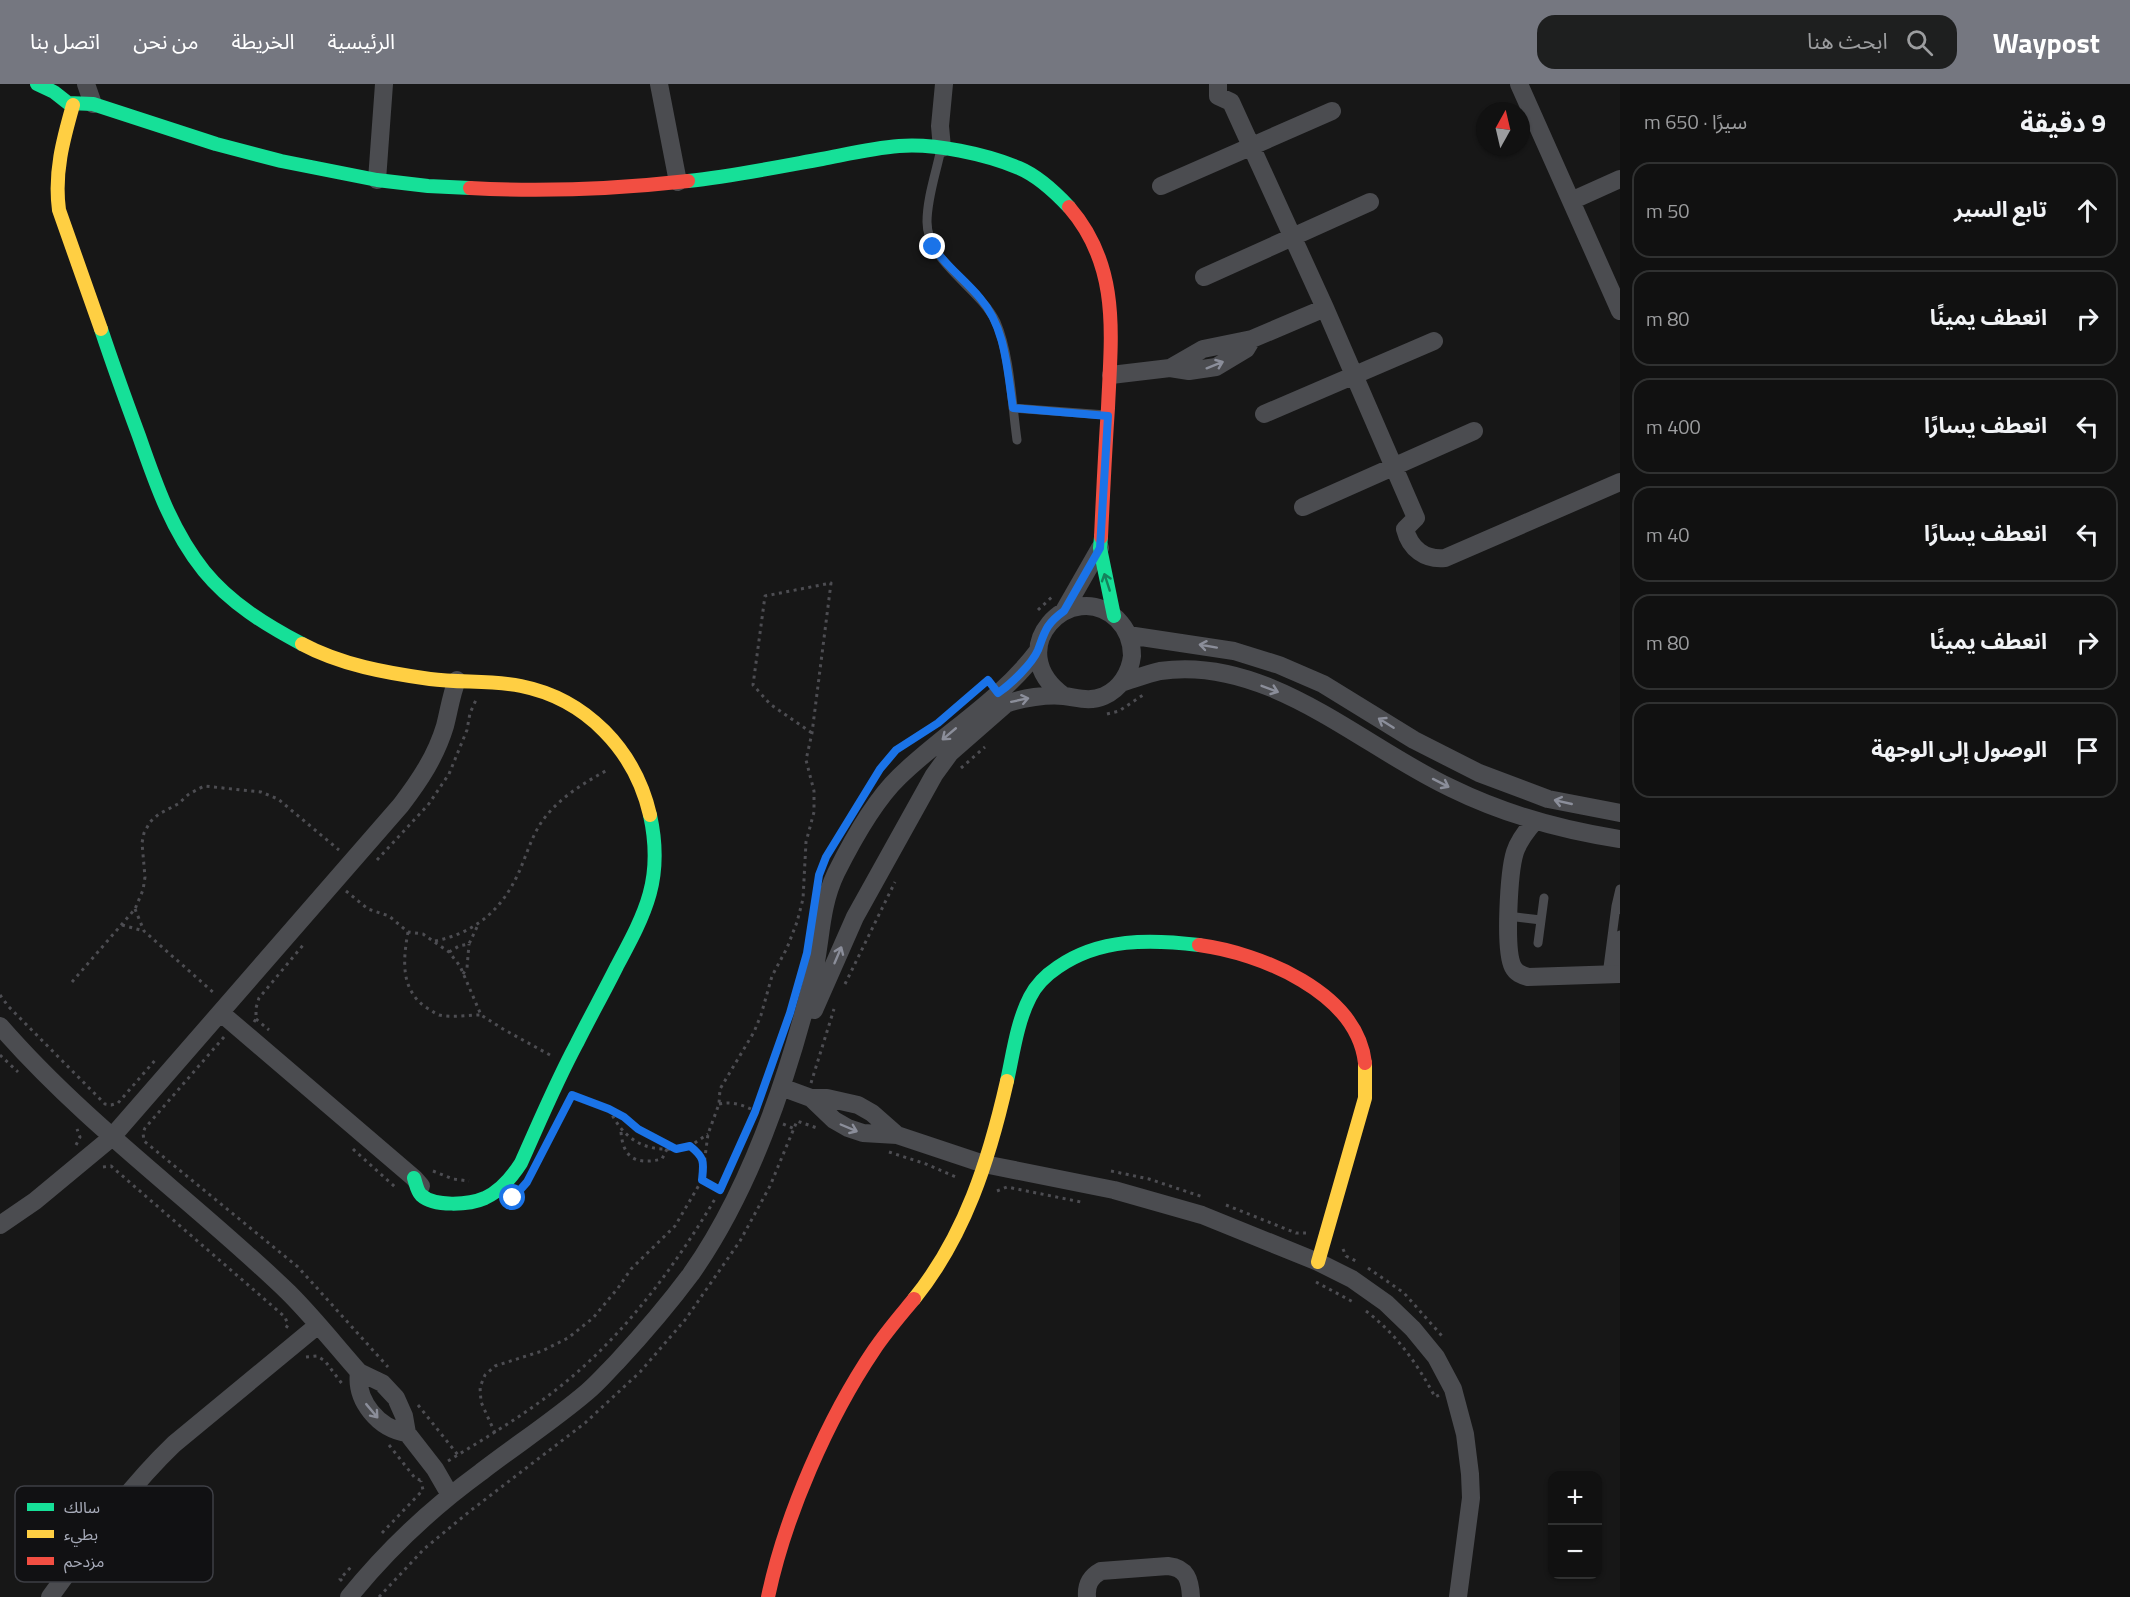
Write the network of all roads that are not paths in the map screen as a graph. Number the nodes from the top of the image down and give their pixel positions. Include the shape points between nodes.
1 (37, 84) edge
2 (86, 84) edge
3 (384, 84) edge
4 (659, 84) edge
5 (944, 84) edge
6 (1210, 84) edge
7 (1218, 84) edge
8 (1519, 84) edge
9 (1231, 102) junction
10 (93, 104) junction
11 (73, 105) junction
12 (1332, 111) dead end
13 (1251, 147) junction
14 (942, 148) junction
15 (1620, 179) edge
16 (377, 180) junction
17 (678, 182) junction
18 (1161, 186) dead end
19 (1571, 201) junction
20 (1370, 202) dead end
21 (1291, 238) junction
22 (1204, 277) dead end
23 (1325, 308) junction
24 (1620, 311) edge
25 (1434, 341) dead end
26 (1111, 375) junction
27 (1353, 375) junction
28 (1013, 408) junction
29 (1264, 414) dead end
30 (1108, 416) junction
31 (1474, 431) dead end
32 (1017, 440) dead end
33 (1394, 467) junction
34 (1620, 482) edge
35 (1304, 507) dead end
36 (1100, 548) junction
37 (1064, 611) junction
38 (1114, 616) junction
39 (1128, 635) junction
40 (1037, 652) junction
41 (457, 680) junction
42 (1121, 683) junction
43 (1064, 696) junction
44 (974, 723) junction
45 (1620, 813) edge
46 (1535, 821) junction
47 (1620, 839) edge
48 (1620, 889) edge
49 (1544, 898) dead end
50 (1618, 910) edge
51 (1508, 916) junction
52 (1541, 920) junction
53 (1620, 935) edge
54 (1538, 943) dead end
55 (1614, 975) edge
56 (221, 1013) junction
57 (0, 1026) edge
58 (789, 1066) junction
59 (781, 1087) junction
60 (808, 1098) junction
61 (897, 1135) junction
62 (111, 1138) junction
63 (531, 1140) joint
64 (984, 1164) junction
65 (0, 1225) edge
66 (1318, 1262) junction
67 (318, 1325) junction
68 (359, 1372) junction
69 (407, 1433) junction
70 (134, 1486) edge
71 (450, 1495) junction
72 (61, 1582) edge
73 (50, 1597) edge
74 (350, 1597) edge
75 (768, 1597) edge
76 (1087, 1597) edge
77 (1191, 1597) edge
78 (1458, 1597) edge

1 - 11 street
2 - 10 street
3 - 16 street
4 - 17 street
5 - 14 street
6 - 9 street via 1215,100
7 - 9 street via 1218,96
8 - 19 street
9 - 13 street
10 - 11 street
10 - 16 street via 216,144
11 - 41 street via 57,165 59,210 160,497 185,547 231,600 262,624 298,643 374,669
12 - 13 street
13 - 18 street
13 - 21 street
14 - 17 street via 878,148 728,177
14 - 26 street via 1019,168 1058,195 1078,218 1096,250 1106,281 1112,325
14 - 28 lane via 928,214 929,238 938,254 981,298 996,322
15 - 19 street
16 - 17 street via 511,190 595,189
19 - 24 street
20 - 21 street
21 - 22 street
21 - 23 street
23 - 26 street via 1252,339 1203,349 1170,368
23 - 27 street
25 - 27 street
26 - 30 street
27 - 29 street
27 - 33 street
28 - 30 lane
28 - 32 lane
30 - 36 street
31 - 33 street
33 - 34 street via 1416,518 1408,526 1424,545 1448,550 1467,547
33 - 35 street
36 - 37 street
38 -> 36 street
37 - 38 street via 1084,606
37 - 40 street via 1048,624
38 - 39 street
39 - 42 street via 1132,655
45 -> 39 street via 1548,799 1479,773 1414,741 1323,684 1279,665 1234,651
40 - 43 street via 1042,672
40 - 44 street
41 - 56 street via 429,765 401,805 340,887
41 - 63 street via 538,690 588,716 613,741 634,772 647,803 654,837 654,879 648,904 574,1046
42 - 43 street via 1094,699
42 -> 46 street via 1173,670 1214,673 1251,682 1329,716 1450,788
44 -> 43 street via 1012,701
58 -> 44 street via 847,933 875,880 942,764
44 -> 58 street via 908,768 888,788 842,861 822,912 814,974
46 - 47 street
46 - 51 street via 1521,839 1513,861
48 - 50 lane
49 - 52 lane
50 - 55 lane
51 - 52 lane
51 - 55 street via 1511,963 1522,975
52 - 54 lane
53 - 55 lane
56 - 62 street
56 - 63 street via 422,1174 427,1193 475,1195 493,1185
57 - 62 street
58 - 59 street
59 - 60 street
59 - 71 street via 718,1229 662,1312 590,1390
60 -> 61 street via 848,1128
60 - 61 street via 858,1105
61 - 64 street
62 - 65 street
62 - 67 street via 263,1268
64 - 66 street via 1176,1206
64 - 66 street via 1024,1010 1035,988 1060,964 1106,946 1150,941 1207,946 1250,957 1293,975 1327,998 1351,1022 1365,1058 1367,1085 1363,1111
64 - 75 street via 945,1256 875,1349 836,1416 783,1537
66 - 78 street via 1370,1291 1400,1315 1436,1357 1453,1389 1470,1474 1469,1522
67 - 68 street
67 - 70 street via 174,1444
68 - 69 street via 382,1383 396,1398
68 -> 69 street via 358,1390 367,1406 388,1427
69 - 71 street
71 - 74 street via 400,1541
72 - 73 street
76 - 77 street via 1088,1584 1101,1571 1168,1566 1180,1569 1188,1577

